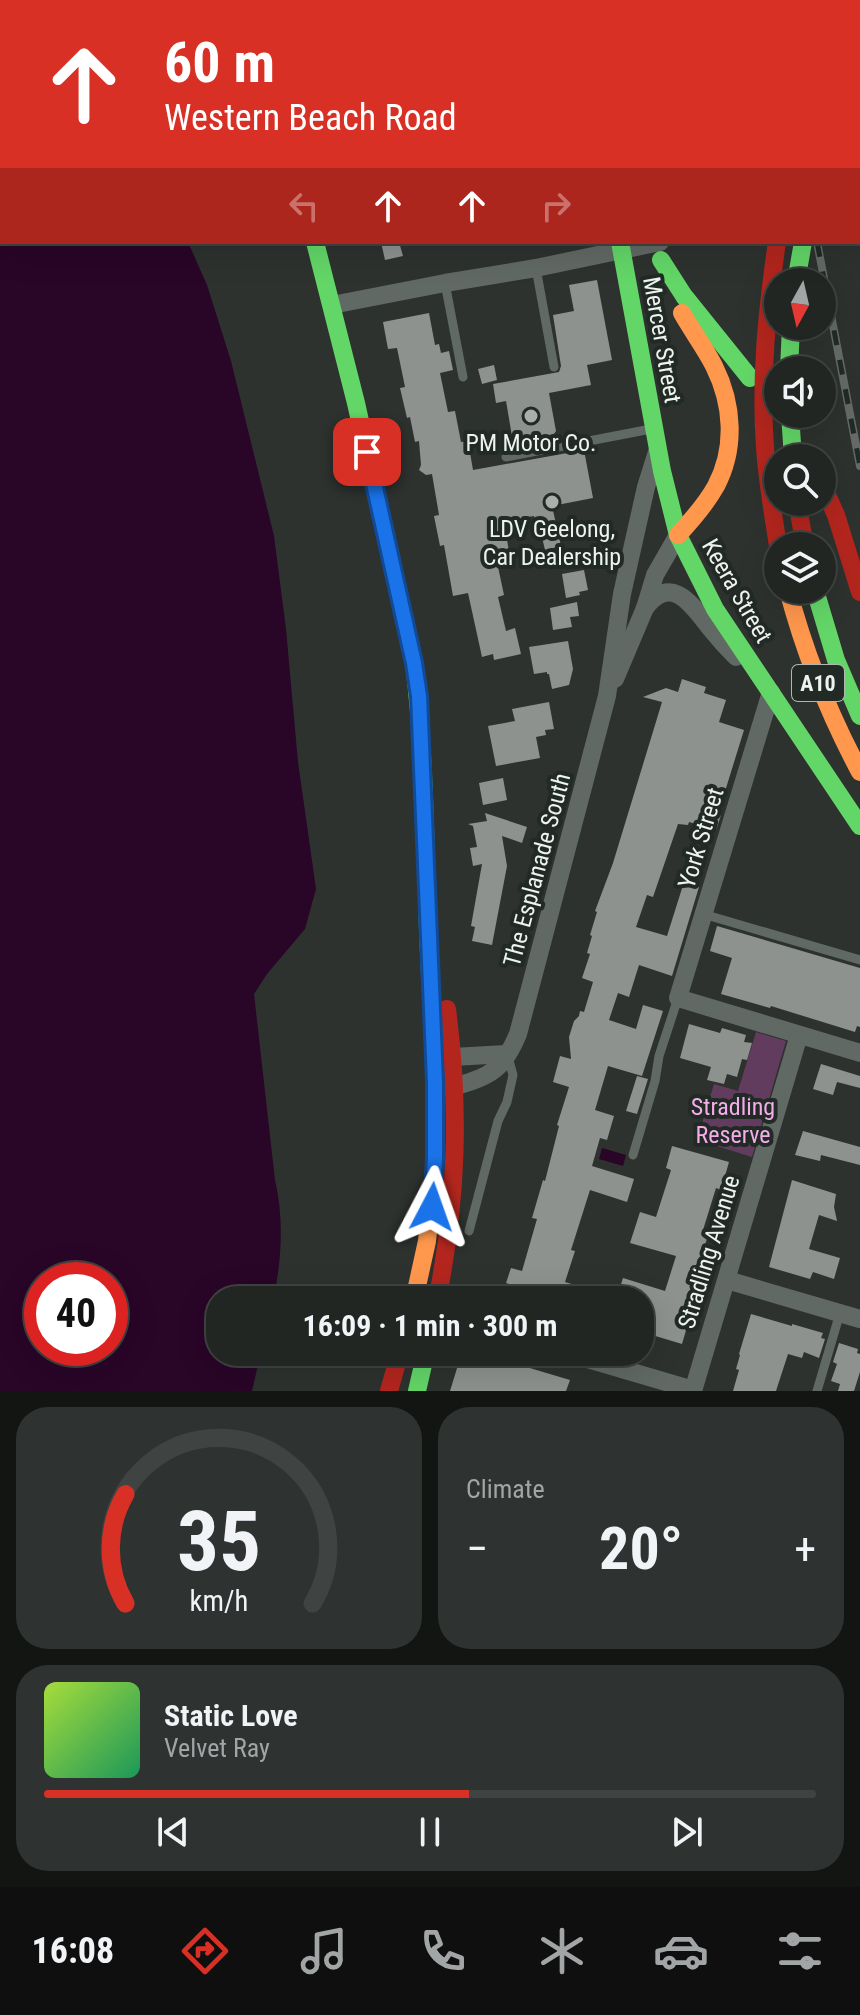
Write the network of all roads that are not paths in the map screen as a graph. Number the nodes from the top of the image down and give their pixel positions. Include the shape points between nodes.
1 (316, 244) edge
2 (329, 244) edge
3 (777, 244) edge
4 (803, 244) edge
5 (621, 246) edge
6 (658, 247) edge
7 (536, 268) junction
8 (798, 268) edge
9 (445, 283) junction
10 (339, 304) junction
11 (554, 367) dead end
12 (463, 377) dead end
13 (750, 378) dead end
14 (656, 438) junction
15 (506, 457) dead end
16 (836, 515) edge
17 (776, 532) edge
18 (678, 535) junction
19 (860, 592) edge
20 (792, 604) edge
21 (819, 604) edge
22 (645, 608) junction
23 (769, 690) junction
24 (607, 696) junction
25 (860, 716) edge
26 (860, 772) edge
27 (860, 826) edge
28 (703, 914) junction
29 (860, 960) edge
30 (678, 998) junction
31 (799, 1035) junction
32 (860, 1053) edge
33 (506, 1054) junction
34 (453, 1057) junction
35 (434, 1060) junction
36 (435, 1082) junction
37 (456, 1086) junction
38 (633, 1155) dead end
39 (452, 1213) junction
40 (474, 1215) junction
41 (469, 1231) dead end
42 (727, 1280) junction
43 (417, 1286) edge
44 (440, 1286) edge
45 (840, 1313) junction
46 (860, 1319) edge
47 (396, 1366) edge
48 (423, 1366) edge
49 (612, 1366) edge
50 (693, 1390) edge
51 (389, 1391) edge
52 (417, 1391) edge
53 (817, 1391) edge

1 - 10 main road
2 - 10 main road
3 - 17 main road, bridge via 764,388
4 - 8 main road
5 - 6 street
5 - 7 street
5 - 14 main road, Mercer Street
6 - 13 main road via 684,296
6 - 18 main road, The Esplanade South via 679,309 720,380 730,426 720,478
7 - 9 street
7 - 11 lane
9 - 10 street
9 - 12 lane
10 - 34 main road via 360,354 428,674 438,928
10 - 35 main road via 419,696
14 - 15 lane
14 - 18 main road, Keera Street
14 - 24 street, The Esplanade South via 622,594
16 - 19 main road
18 - 22 street, The Esplanade South via 655,575
18 - 23 main road, Keera Street via 715,609
20 - 26 main road, A10 via 826,702
21 - 25 main road, A10
22 - 23 street via 661,594 681,595
22 - 24 street, The Esplanade South
23 - 27 main road, Keera Street
23 - 28 street, York Street
24 - 33 street, The Esplanade South via 518,1034
28 - 29 lane
28 - 30 street, York Street
30 - 31 street
30 - 38 lane, York Street
31 - 32 street
31 - 42 street, Stradling Avenue
33 - 34 street
33 - 37 street, The Esplanade South via 491,1074
33 - 40 lane via 513,1075
34 - 35 main road
34 - 37 main road
35 - 36 main road
36 - 37 main road
36 - 43 main road via 432,1207
37 - 39 main road
39 - 40 lane
39 - 44 main road
40 - 41 lane
42 - 45 street
42 - 50 street, Stradling Avenue
45 - 46 street
45 - 53 lane
47 - 51 main road
48 - 52 main road
49 - 50 street

